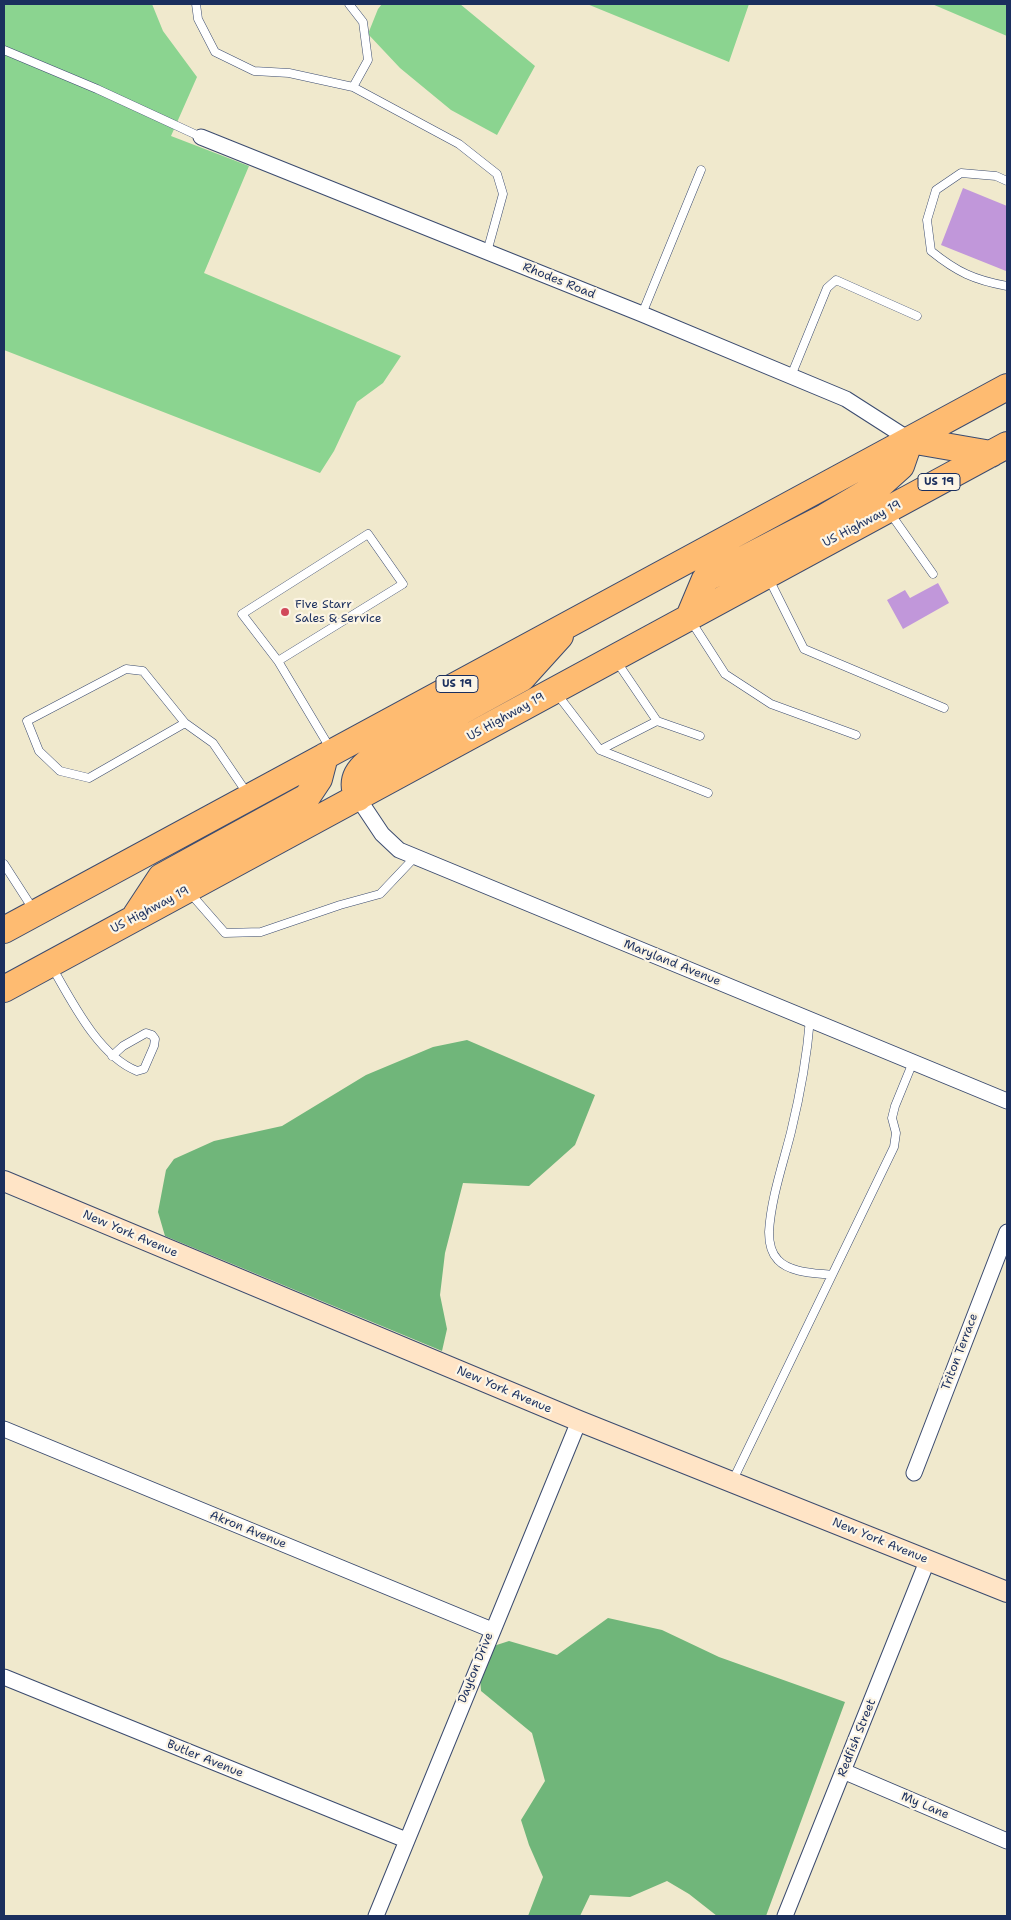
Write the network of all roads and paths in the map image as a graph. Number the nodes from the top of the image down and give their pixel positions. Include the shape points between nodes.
1 (196, 4) edge
2 (349, 4) edge
3 (4, 50) edge
4 (354, 87) junction
5 (202, 137) joint
6 (700, 170) dead end
7 (1007, 181) edge
8 (487, 252) junction
9 (1007, 286) edge
10 (642, 314) junction
11 (918, 316) dead end
12 (791, 376) junction
13 (1007, 387) edge
14 (910, 440) junction
15 (999, 449) edge
16 (887, 510) junction
17 (933, 574) dead end
18 (767, 575) junction
19 (689, 617) junction
20 (574, 621) junction
21 (615, 658) junction
22 (278, 661) junction
23 (554, 691) junction
24 (944, 708) dead end
25 (657, 721) junction
26 (185, 723) junction
27 (856, 735) dead end
28 (700, 736) dead end
29 (600, 750) junction
30 (328, 754) junction
31 (708, 793) dead end
32 (250, 796) junction
33 (358, 798) junction
34 (415, 857) junction
35 (4, 864) edge
36 (187, 890) junction
37 (36, 913) junction
38 (134, 918) junction
39 (4, 930) edge
40 (50, 964) junction
41 (4, 989) edge
42 (810, 1019) junction
43 (112, 1056) junction
44 (914, 1062) junction
45 (1007, 1101) edge
46 (4, 1182) edge
47 (1007, 1232) edge
48 (832, 1276) junction
49 (579, 1421) junction
50 (4, 1429) edge
51 (914, 1473) dead end
52 (732, 1482) junction
53 (928, 1560) junction
54 (1007, 1592) edge
55 (492, 1630) junction
56 (4, 1677) edge
57 (843, 1771) junction
58 (406, 1840) junction
59 (1007, 1841) edge
60 (376, 1916) edge
61 (785, 1916) edge

1 - 4 lane via 198,19 216,52 254,71 289,73
2 - 4 lane via 363,22 368,60
3 - 5 lane
4 - 8 lane via 459,144 497,174 503,194
5 - 8 street, Rhodes Road
6 - 10 lane
7 - 9 lane via 996,176 961,173 936,190 927,220 931,251 951,268 983,282
8 - 10 street, Rhodes Road
10 - 12 street, Rhodes Road
11 - 12 lane via 836,280 827,288
12 - 14 street, Rhodes Road via 846,399
13 - 14 highway, US 19
14 - 15 highway
14 - 19 highway via 900,466 881,484 705,579
14 - 20 highway, US 19
15 - 16 highway, US Highway 19 / US 19
16 - 17 lane
16 - 18 highway, US Highway 19 / US 19
18 - 19 highway, US Highway 19 / US 19
18 - 24 lane via 804,649
19 - 21 highway, US Highway 19 / US 19
19 - 27 lane via 725,674 771,704
20 - 30 highway, US 19
20 - 33 highway via 522,678 367,763 360,769 353,788
21 - 23 highway, US Highway 19 / US 19
21 - 25 lane
22 - 22 lane via 403,584 368,534 242,614
22 - 30 lane
23 - 29 lane
23 - 33 highway, US Highway 19 / US 19
25 - 28 lane
25 - 29 lane
26 - 26 lane via 89,778 60,771 39,751 27,721 126,669 143,671
26 - 32 lane via 213,743
29 - 31 lane
30 - 32 highway, US 19
30 - 38 highway via 319,779 307,796 161,877
32 - 37 highway, US 19
33 - 34 street, Maryland Avenue via 382,834 399,850
33 - 36 highway, US Highway 19 / US 19
34 - 36 lane via 380,894 261,932 225,933
34 - 42 street, Maryland Avenue
35 - 37 lane
36 - 38 highway, US Highway 19 / US 19
37 - 39 highway, US 19
38 - 40 highway, US Highway 19 / US 19
40 - 41 highway, US Highway 19 / US 19
40 - 43 lane via 78,1012
42 - 44 street, Maryland Avenue
42 - 48 lane via 792,1129 775,1194 769,1233 772,1251 779,1262 791,1268
43 - 43 lane via 126,1067 137,1071 144,1069 155,1039 146,1033 122,1046
44 - 45 street, Maryland Avenue
44 - 48 lane via 892,1118 896,1133 894,1147
46 - 49 street, New York Avenue
47 - 51 street, Triton Terrace
48 - 52 lane
49 - 52 street, New York Avenue
49 - 55 street, Dayton Drive
50 - 55 street, Akron Avenue
52 - 53 street, New York Avenue
53 - 54 street, New York Avenue
53 - 57 street, Redfish Street
55 - 58 street, Dayton Drive
56 - 58 street, Butler Avenue
57 - 59 street, My Lane
57 - 61 street, Redfish Street
58 - 60 street, Dayton Drive

